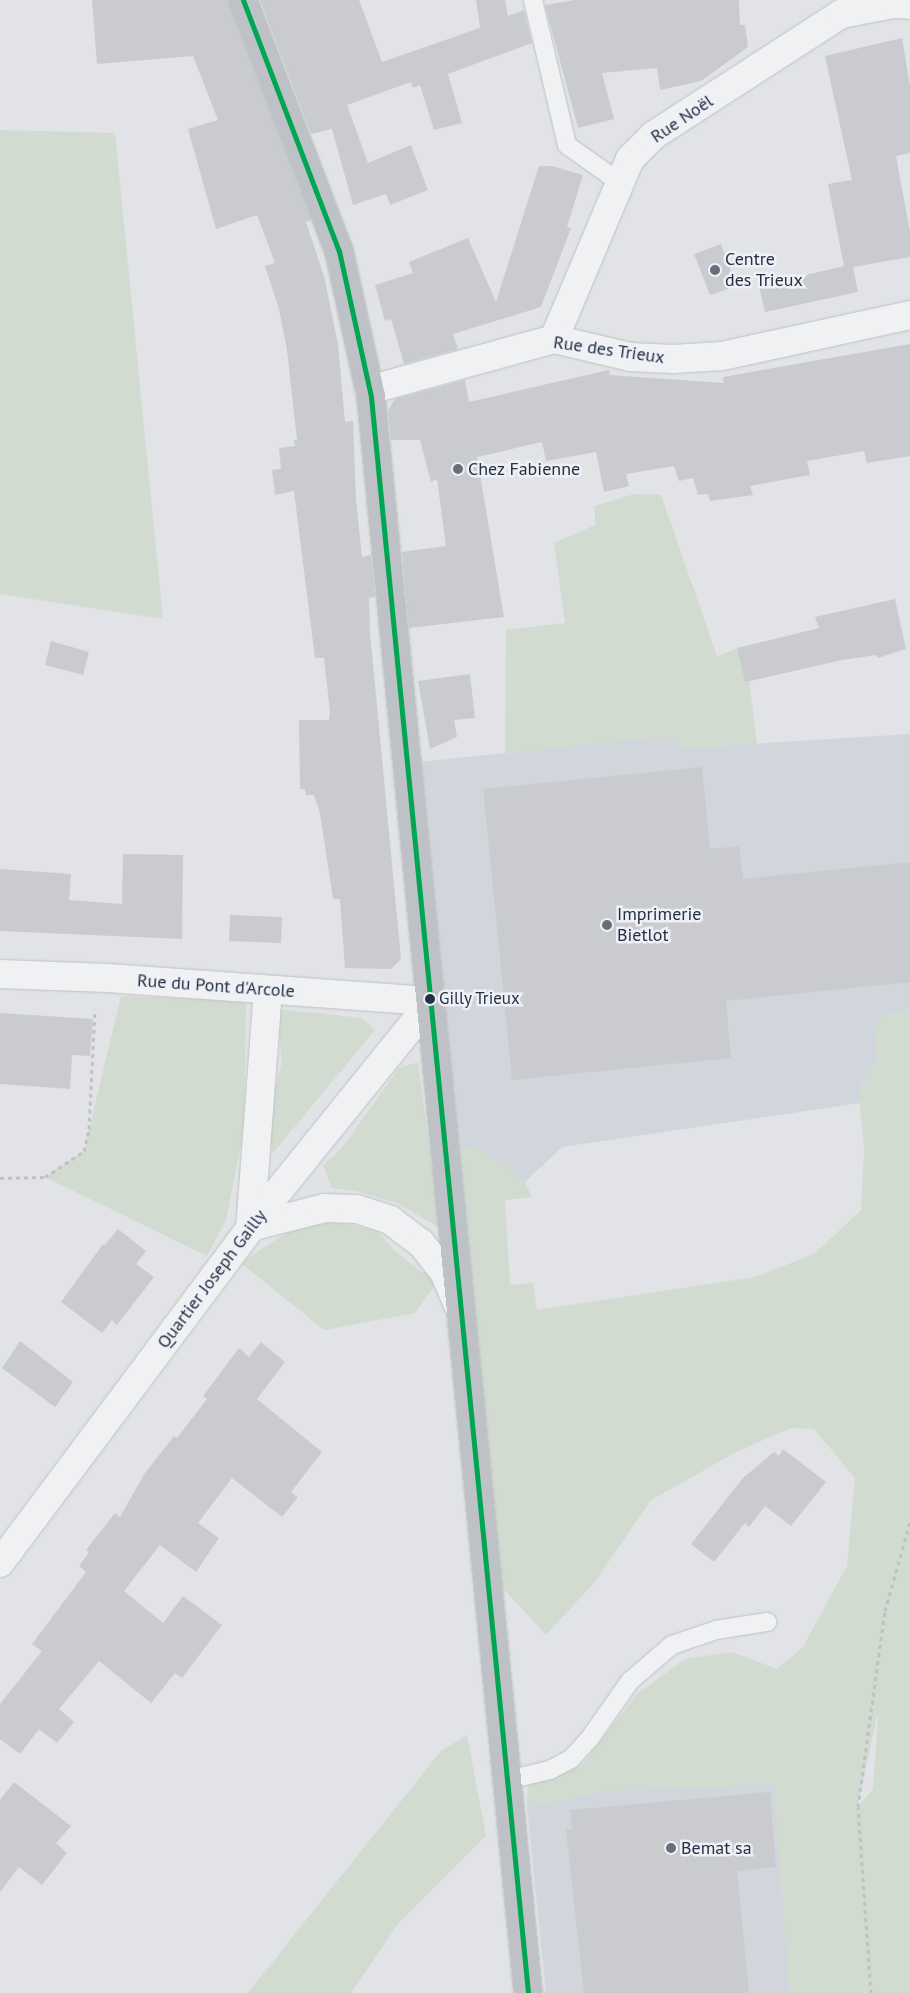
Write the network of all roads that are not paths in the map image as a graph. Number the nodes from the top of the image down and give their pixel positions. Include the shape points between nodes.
1 (243, 0) edge
2 (533, 0) edge
3 (910, 5) edge
4 (842, 7) edge
5 (619, 182) junction
6 (910, 315) edge
7 (554, 339) junction
8 (369, 390) junction
9 (0, 974) edge
10 (268, 990) junction
11 (432, 1001) junction
12 (250, 1227) junction
13 (463, 1315) junction
14 (0, 1563) edge
15 (767, 1622) dead end
16 (508, 1780) junction
17 (528, 1993) edge

1 - 8 street via 339,251
2 - 5 lane via 567,145
3 - 4 street, Rue Noël
4 - 5 street, Rue Noël via 654,135 630,159
5 - 7 street, Rue Noël
6 - 7 street, Rue des Trieux via 722,356 630,357
7 - 8 street, Rue des Trieux
8 - 11 street
9 - 10 street, Rue du Pont d'Arcole
10 - 11 street, Rue du Pont d'Arcole
10 - 12 street
11 - 12 street, Quartier Joseph Gailly
11 - 13 street
12 - 13 street via 325,1208 357,1209 390,1220 421,1243 444,1272
12 - 14 street, Quartier Joseph Gailly
13 - 16 street
15 - 16 lane via 716,1630 672,1646 630,1681 571,1759 550,1770
16 - 17 street

